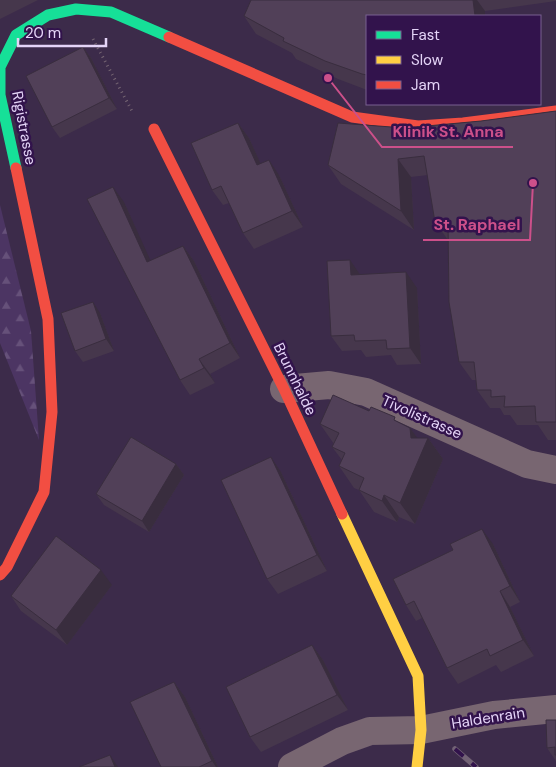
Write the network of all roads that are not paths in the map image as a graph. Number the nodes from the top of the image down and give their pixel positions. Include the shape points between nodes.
1 (556, 111) edge
2 (154, 129) road end
3 (284, 389) junction
4 (556, 470) edge
5 (0, 575) edge
6 (556, 709) edge
7 (421, 730) junction
8 (292, 767) edge
9 (416, 767) edge

1 - 5 street, Rigistrasse via 418,126 352,117 111,12 76,9 48,15 16,35 0,67 0,95 48,319 52,412 44,492 8,566
2 - 3 street, Brunnhalde
3 - 4 street, Tivolistrasse via 329,385 366,392 527,464
3 - 7 street, Brunnhalde via 418,676
6 - 7 street, Haldenrain via 494,715
7 - 8 street, Haldenrain via 370,731
7 - 9 street, Brunnhalde

